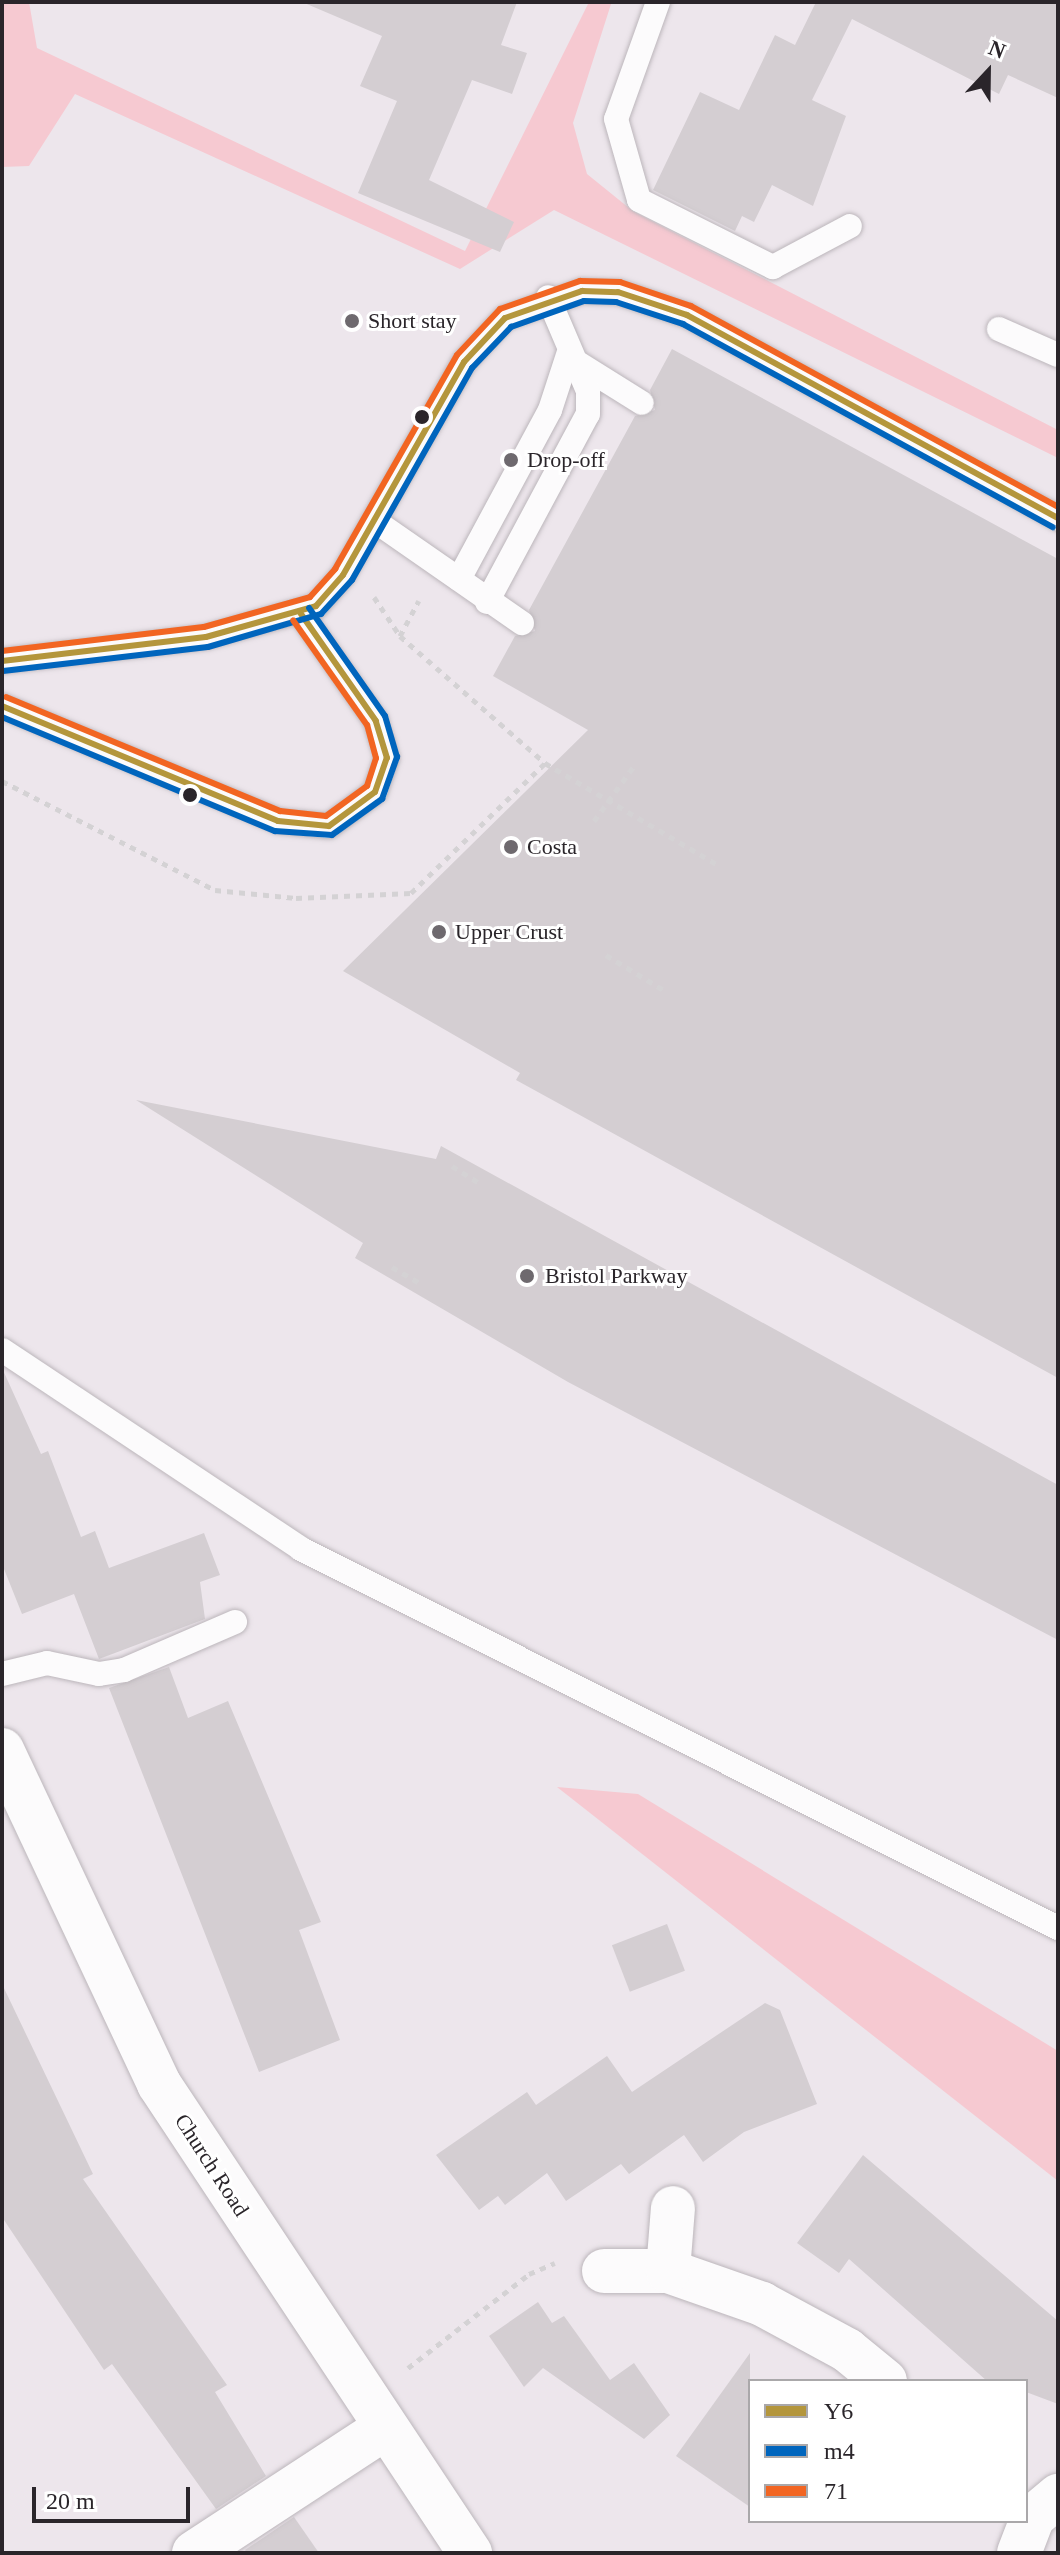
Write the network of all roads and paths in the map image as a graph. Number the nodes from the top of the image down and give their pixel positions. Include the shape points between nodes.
1 (658, 2) edge
2 (850, 226) dead end
3 (548, 297) junction
4 (999, 329) dead end
5 (569, 352) junction
6 (1058, 355) edge
7 (642, 403) dead end
8 (1058, 518) edge
9 (375, 521) junction
10 (343, 575) junction
11 (459, 579) junction
12 (487, 602) junction
13 (301, 614) junction
14 (522, 623) dead end
15 (2, 661) edge
16 (2, 706) edge
17 (545, 763) dead end
18 (634, 766) dead end
19 (606, 804) junction
20 (594, 821) dead end
21 (720, 866) dead end
22 (606, 955) dead end
23 (667, 992) dead end
24 (452, 1166) dead end
25 (478, 1182) dead end
26 (392, 1267) dead end
27 (420, 1283) dead end
28 (2, 1350) edge
29 (235, 1622) dead end
30 (2, 1674) edge
31 (2, 1750) edge
32 (1058, 1928) edge
33 (673, 2208) dead end
34 (604, 2271) joint
35 (668, 2271) junction
36 (883, 2379) edge
37 (376, 2415) junction
38 (194, 2553) edge
39 (470, 2553) edge

1 - 2 lane via 616,119 639,200 773,267
3 - 5 lane
3 - 8 lane via 618,292 676,310
3 - 9 lane via 505,318 464,362
4 - 6 lane
5 - 7 lane
5 - 11 lane via 550,410
5 - 12 lane via 588,391 588,414
9 - 10 lane
9 - 11 lane
10 - 13 lane
10 - 17 path via 371,592 400,636
11 - 12 lane
12 - 14 lane
13 - 15 lane via 206,637
13 - 16 lane via 376,721 387,758 369,800 329,826 278,821
18 - 19 path
19 - 20 path
19 - 21 path
22 - 23 path
24 - 25 path
26 - 27 path
28 - 32 lane via 301,1549
29 - 30 lane via 124,1670 99,1674 47,1663
31 - 37 street, Church Road via 159,2084
33 - 35 street
34 - 35 street
34 - 37 path via 599,2252 529,2274
35 - 36 street via 762,2304 847,2350
37 - 38 street
37 - 39 street, Church Road

